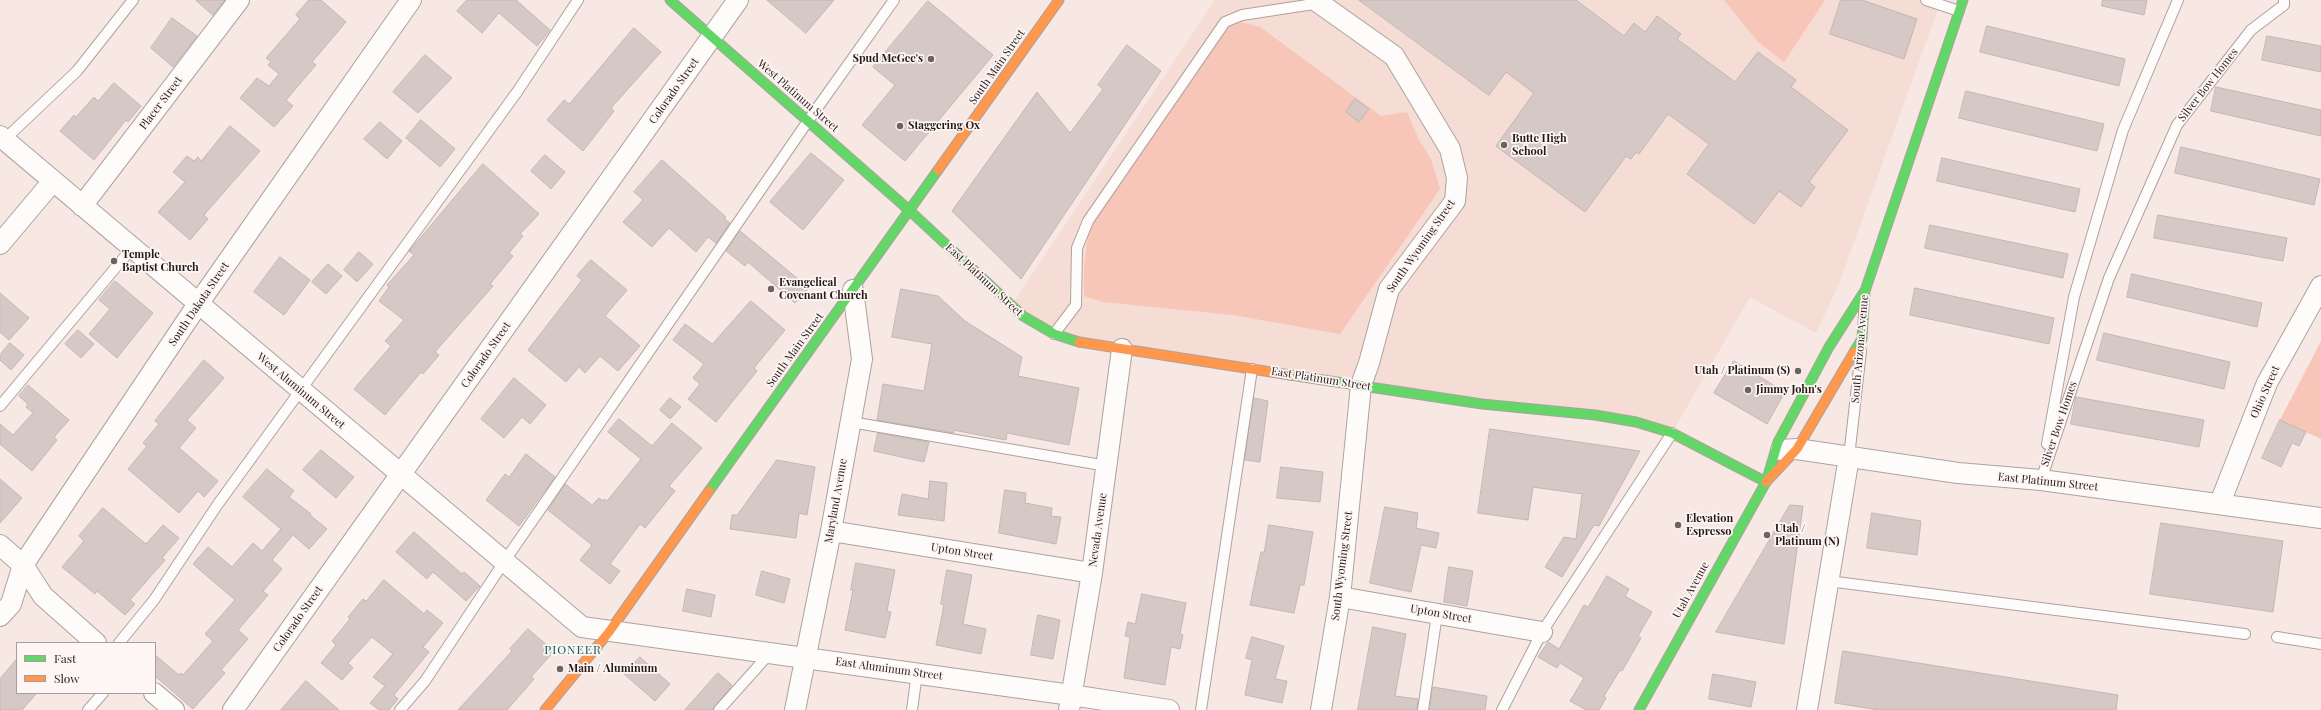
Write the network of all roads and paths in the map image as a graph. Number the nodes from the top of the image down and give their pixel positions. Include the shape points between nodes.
1 (133, 0) edge
2 (239, 0) edge
3 (411, 0) edge
4 (578, 0) edge
5 (670, 0) edge
6 (738, 0) edge
7 (894, 0) edge
8 (1059, 0) edge
9 (1926, 0) edge
10 (1963, 0) edge
11 (2178, 0) edge
12 (2284, 0) edge
13 (1317, 2) edge
14 (1959, 11) junction
15 (712, 37) junction
16 (808, 121) junction
17 (2, 138) edge
18 (53, 181) junction
19 (82, 206) junction
20 (909, 210) junction
21 (0, 244) edge
22 (132, 248) junction
23 (2321, 286) edge
24 (853, 290) junction
25 (1865, 291) junction
26 (198, 304) junction
27 (1054, 334) junction
28 (1862, 339) junction
29 (1122, 349) junction
30 (1252, 369) junction
31 (1361, 385) junction
32 (301, 390) junction
33 (0, 406) edge
34 (850, 422) junction
35 (1672, 433) junction
36 (1775, 450) junction
37 (1797, 450) junction
38 (1849, 456) junction
39 (1107, 466) junction
40 (401, 474) junction
41 (2041, 480) junction
42 (1766, 482) junction
43 (2220, 502) junction
44 (2321, 518) edge
45 (831, 531) junction
46 (0, 545) edge
47 (504, 562) junction
48 (23, 565) junction
49 (1092, 573) junction
50 (1828, 581) junction
51 (1340, 597) junction
52 (1437, 614) junction
53 (0, 616) edge
54 (609, 632) junction
55 (1542, 632) junction
56 (2245, 634) dead end
57 (2277, 637) dead end
58 (95, 642) edge
59 (120, 642) edge
60 (2321, 644) edge
61 (771, 652) junction
62 (805, 657) junction
63 (917, 673) junction
64 (102, 694) edge
65 (155, 694) edge
66 (1070, 702) edge
67 (88, 710) edge
68 (174, 710) edge
69 (233, 710) edge
70 (400, 710) edge
71 (545, 710) edge
72 (719, 710) edge
73 (795, 710) edge
74 (912, 710) edge
75 (1168, 710) edge
76 (1201, 710) edge
77 (1321, 710) edge
78 (1423, 710) edge
79 (1502, 710) edge
80 (1639, 710) edge
81 (1807, 710) edge

1 - 17 lane via 77,71
2 - 19 street, Placer Street
3 - 26 street, South Dakota Street
4 - 32 lane via 517,92
5 - 15 main road, West Platinum Street
6 - 15 street, Colorado Street
7 - 16 lane
8 - 20 main road, South Main Street
9 - 14 lane
10 - 14 main road, South Arizona Avenue
11 - 41 lane, Silver Bow Homes via 2123,130 2074,297
12 - 41 lane, Silver Bow Homes via 2284,4 2251,30 2177,125 2109,278
13 - 27 lane via 1242,15 1225,22 1088,220 1077,248 1076,305
13 - 31 street, South Wyoming Street via 1394,56 1450,149 1457,178 1455,201 1389,288
14 - 25 main road, South Arizona Avenue
15 - 16 main road, West Platinum Street
15 - 40 street, Colorado Street
16 - 20 main road, West Platinum Street
16 - 47 lane
17 - 18 street, West Aluminum Street
18 - 19 street, West Aluminum Street
18 - 21 street
19 - 22 street, West Aluminum Street
20 - 24 main road, South Main Street
20 - 27 main road, East Platinum Street via 1023,316
22 - 26 street, West Aluminum Street
22 - 33 lane
23 - 43 street, Ohio Street via 2267,383
24 - 34 street, Maryland Avenue via 862,359
24 - 54 main road, South Main Street
25 - 28 main road, South Arizona Avenue
25 - 36 main road, Utah Avenue via 1824,355
26 - 32 street, West Aluminum Street
26 - 48 street, South Dakota Street
27 - 29 main road, East Platinum Street via 1083,344
28 - 37 main road, Utah Avenue
28 - 38 lane, South Arizona Avenue
29 - 30 main road, East Platinum Street
29 - 39 street, Nevada Avenue
30 - 31 main road, East Platinum Street
30 - 76 lane
31 - 35 main road, East Platinum Street via 1482,404 1595,415 1636,422
31 - 51 street, South Wyoming Street
32 - 40 street, West Aluminum Street
32 - 59 lane via 218,504 154,600
34 - 39 lane
34 - 45 street, Maryland Avenue
35 - 42 main road, East Platinum Street
35 - 55 lane
36 - 37 street, East Platinum Street
36 - 42 main road, Utah Avenue
37 - 38 street, East Platinum Street
37 - 42 main road, Utah Avenue
38 - 41 street, East Platinum Street via 1958,473
38 - 50 street, South Arizona Avenue
39 - 49 street, Nevada Avenue
40 - 47 street, West Aluminum Street
40 - 69 street, Colorado Street
41 - 43 street, East Platinum Street
42 - 80 main road, Utah Avenue
43 - 44 street, East Platinum Street
45 - 49 street, Upton Street
45 - 62 street, Maryland Avenue
46 - 48 street
47 - 54 street, West Aluminum Street via 582,627
47 - 70 lane via 425,681
48 - 53 street, South Dakota Street via 10,604
48 - 58 street via 43,596
49 - 66 street, Nevada Avenue
50 - 56 lane
50 - 81 street, South Arizona Avenue
51 - 52 street, Upton Street
51 - 77 street, South Wyoming Street
52 - 55 street, Upton Street
52 - 78 lane
54 - 61 street, East Aluminum Street
54 - 71 main road, South Main Street
55 - 79 lane
57 - 60 lane
61 - 62 street, East Aluminum Street
61 - 72 lane
62 - 63 street, East Aluminum Street
62 - 73 street, Maryland Avenue
63 - 66 street, East Aluminum Street
63 - 74 lane
64 - 67 lane
65 - 68 street
66 - 75 street, East Aluminum Street

